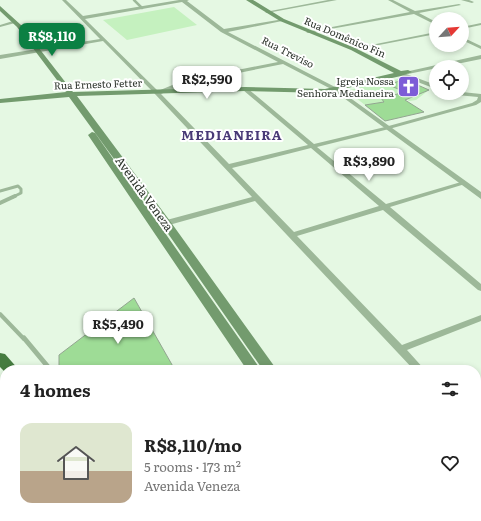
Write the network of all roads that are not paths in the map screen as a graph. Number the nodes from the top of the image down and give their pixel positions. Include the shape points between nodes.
1 (64, 0) edge
2 (134, 0) edge
3 (182, 0) edge
4 (188, 0) edge
5 (249, 0) edge
6 (258, 0) edge
7 (335, 0) edge
8 (390, 0) edge
9 (463, 0) edge
10 (472, 2) dead end
11 (459, 5) dead end
12 (0, 8) edge
13 (142, 8) junction
14 (271, 11) junction
15 (413, 12) junction
16 (81, 18) junction
17 (282, 20) junction
18 (429, 20) edge
19 (13, 22) junction
20 (481, 24) edge
21 (0, 26) edge
22 (469, 27) edge
23 (223, 31) junction
24 (312, 31) junction
25 (429, 34) edge
26 (102, 40) junction
27 (469, 42) edge
28 (481, 48) edge
29 (356, 49) junction
30 (35, 51) junction
31 (0, 57) edge
32 (481, 57) edge
33 (285, 62) junction
34 (405, 73) junction
35 (429, 81) edge
36 (429, 84) edge
37 (245, 89) junction
38 (335, 89) junction
39 (158, 92) junction
40 (469, 92) edge
41 (469, 94) edge
42 (67, 95) junction
43 (481, 96) edge
44 (0, 101) edge
45 (387, 128) junction
46 (312, 146) junction
47 (226, 167) junction
48 (463, 183) junction
49 (0, 190) edge
50 (481, 196) edge
51 (256, 198) junction
52 (0, 203) edge
53 (384, 207) junction
54 (166, 223) junction
55 (292, 235) junction
56 (187, 254) junction
57 (176, 257) junction
58 (481, 288) edge
59 (205, 289) junction
60 (0, 314) edge
61 (481, 318) edge
62 (401, 349) junction
63 (251, 355) junction
64 (46, 365) edge
65 (253, 365) edge
66 (264, 365) edge
67 (415, 365) edge

1 - 16 street
2 - 13 lane
3 - 4 street
3 - 13 street
3 - 23 street, Rua Treviso
5 - 14 main road, Rua Domênico Fin
6 - 14 main road, Rua Domênico Fin
7 - 14 street
8 - 15 street
9 - 10 street
11 - 15 street
12 - 19 main road, Avenida Veneza
13 - 16 street
14 - 17 main road, Rua Domênico Fin
14 - 24 main road, Rua Domênico Fin
15 - 18 street
15 - 24 street
16 - 26 street
17 - 23 street
17 - 24 main road, Rua Domênico Fin
19 - 21 street
19 - 30 main road, Avenida Veneza via 14,28
20 - 22 street
23 - 33 street, Rua Treviso
24 - 29 main road, Rua Domênico Fin
25 - 29 street
26 - 30 street
26 - 39 street
27 - 28 street
29 - 34 main road, Rua Domênico Fin
30 - 31 street
30 - 42 main road, Avenida Veneza
32 - 34 street, Rua Ernesto Fetter
33 - 38 street, Rua Treviso
33 - 39 street via 182,83
34 - 35 street, Rua Domênico Fin
34 - 36 street, Rua Domênico Fin
34 - 38 main road, Rua Ernesto Fetter
37 - 38 main road, Rua Ernesto Fetter via 313,92
37 - 39 main road, Rua Ernesto Fetter
37 - 46 street
38 - 45 street, Rua Treviso
39 - 42 main road, Rua Ernesto Fetter
39 - 47 street
40 - 41 street via 481,96
42 - 44 main road, Rua Ernesto Fetter
42 - 54 main road, Avenida Veneza
42 - 57 main road, Avenida Veneza
43 - 45 street via 480,101 474,104
45 - 46 street
45 - 48 street, Rua Treviso
46 - 47 street
46 - 53 street
47 - 51 street
48 - 50 street, Rua Treviso
48 - 53 street
49 - 52 lane via 18,186 21,189 21,193
51 - 54 street
51 - 55 street
53 - 55 street
53 - 58 street
54 - 56 main road, Avenida Veneza
55 - 62 street
56 - 57 main road
56 - 59 main road, Avenida Veneza
57 - 59 main road, Avenida Veneza
59 - 63 main road, Avenida Veneza
60 - 64 lane
61 - 62 street
62 - 67 street
63 - 65 main road, Avenida Veneza
63 - 66 main road, Avenida Veneza

